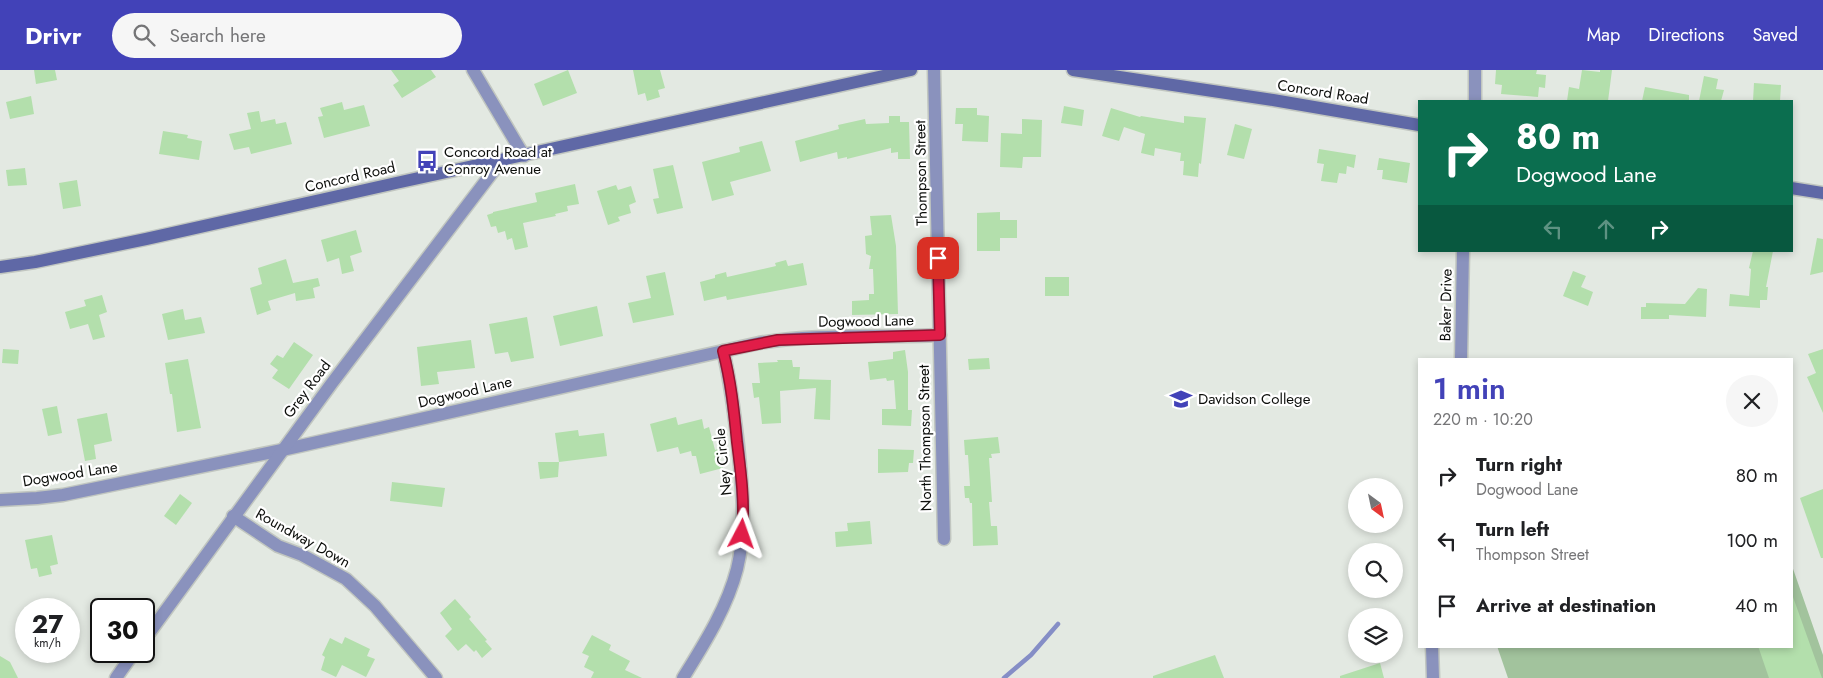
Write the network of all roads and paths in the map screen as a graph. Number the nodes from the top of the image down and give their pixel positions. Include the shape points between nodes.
1 (473, 70) edge
2 (911, 70) edge
3 (934, 70) edge
4 (1072, 70) edge
5 (1475, 70) edge
6 (1475, 100) edge
7 (1418, 124) edge
8 (524, 156) junction
9 (501, 161) junction
10 (1793, 188) edge
11 (1823, 193) edge
12 (1463, 252) edge
13 (0, 267) edge
14 (940, 335) junction
15 (723, 351) junction
16 (1461, 358) edge
17 (282, 450) junction
18 (0, 500) edge
19 (233, 516) junction
20 (944, 539) dead end
21 (155, 625) edge
22 (1432, 648) edge
23 (127, 663) edge
24 (116, 678) edge
25 (436, 678) edge
26 (683, 678) edge
27 (1433, 678) edge

1 - 8 street
2 - 8 main road, Concord Road
3 - 14 street, Thompson Street
4 - 7 main road, Concord Road
5 - 6 street
8 - 9 main road, Concord Road
9 - 13 main road, Concord Road via 146,239
9 - 17 street, Grey Road
10 - 11 main road
12 - 16 street, Baker Drive
14 - 15 street, Dogwood Lane via 778,340
14 - 20 street, North Thompson Street
15 - 17 street, Dogwood Lane
15 - 26 street, Ney Circle via 731,382 743,490 740,554 728,596
17 - 18 street, Dogwood Lane via 63,495
17 - 19 street, Grey Road
19 - 21 street, Grey Road
19 - 25 street, Roundway Down via 278,546 346,579 375,606
22 - 27 street
23 - 24 street

